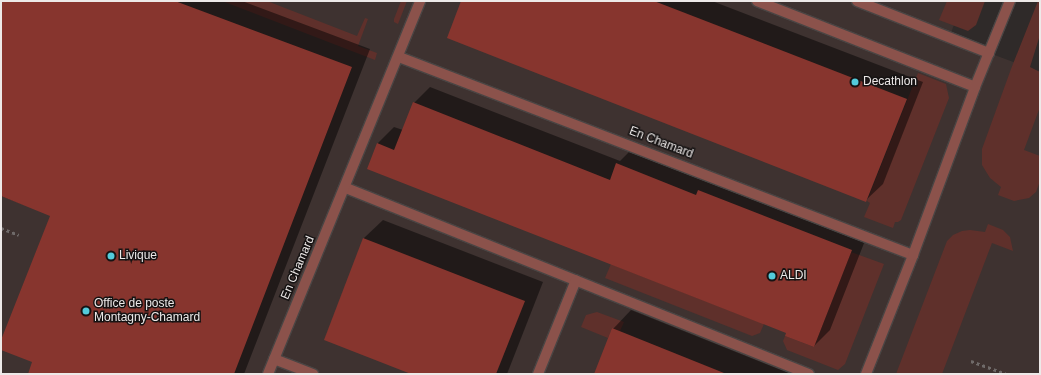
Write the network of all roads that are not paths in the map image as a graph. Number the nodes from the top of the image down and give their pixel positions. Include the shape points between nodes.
1 (420, 1) edge
2 (757, 1) edge
3 (857, 1) edge
4 (1010, 1) edge
5 (989, 53) junction
6 (399, 57) junction
7 (974, 87) junction
8 (346, 188) junction
9 (913, 255) junction
10 (576, 280) junction
11 (274, 359) junction
12 (268, 374) edge
13 (313, 374) edge
14 (538, 374) edge
15 (809, 374) edge
16 (866, 374) edge

1 - 6 street, En Chamard
2 - 7 street
3 - 5 street
4 - 5 street
5 - 7 street
6 - 8 street, En Chamard
6 - 9 street, En Chamard
7 - 9 street
8 - 10 street
8 - 11 street, En Chamard
9 - 16 street
10 - 14 street
10 - 15 street
11 - 12 street, En Chamard
11 - 13 street

